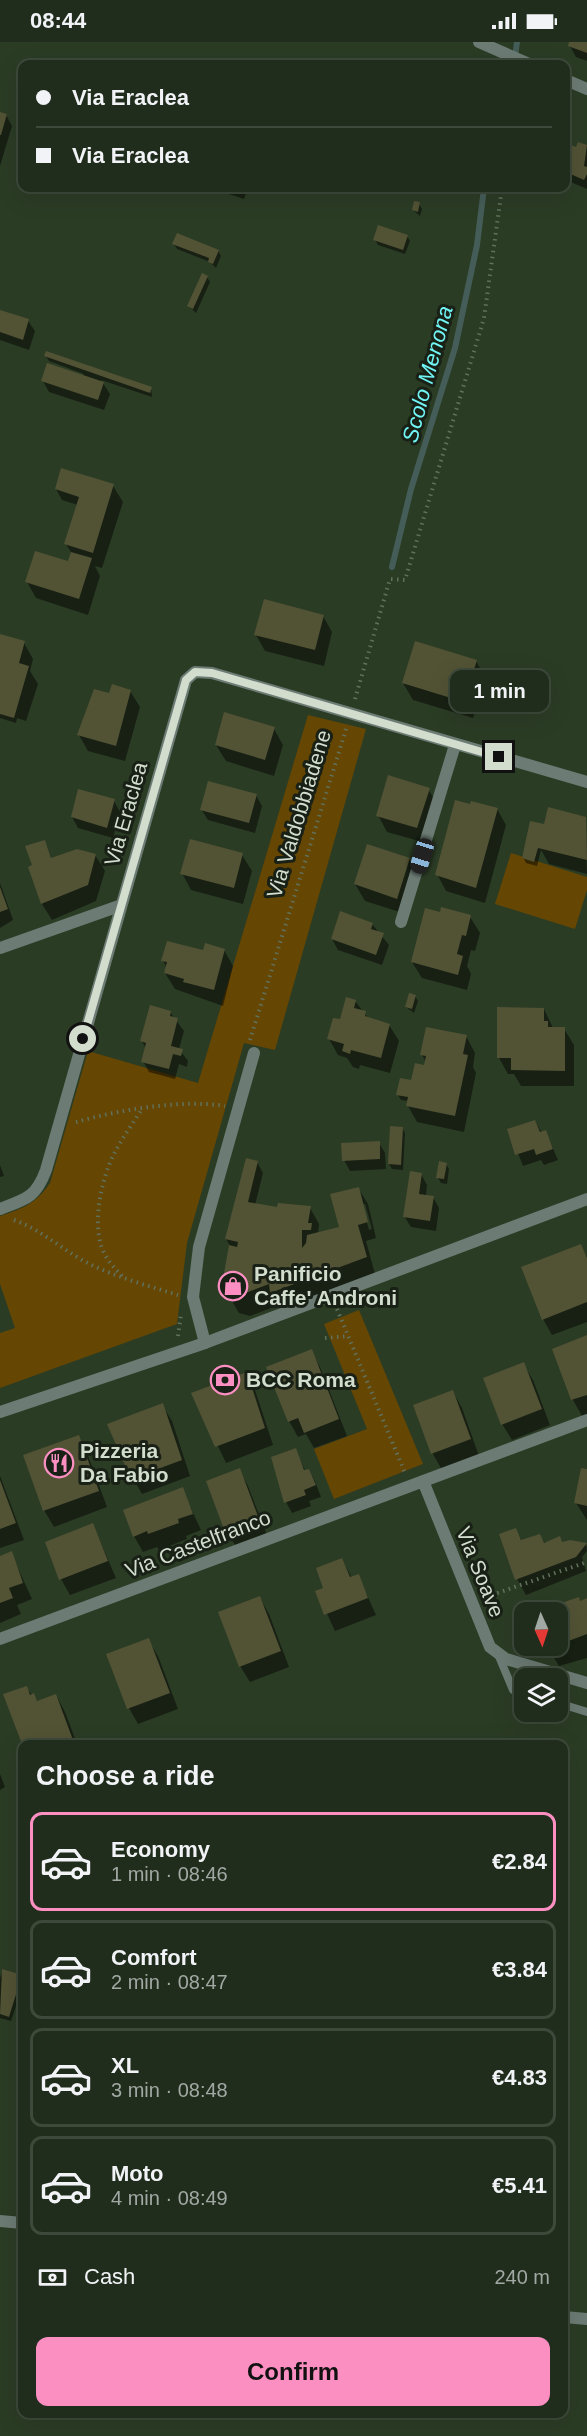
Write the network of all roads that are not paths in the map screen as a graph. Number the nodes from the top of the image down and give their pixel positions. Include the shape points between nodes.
1 (479, 42) edge
2 (518, 60) edge
3 (570, 82) edge
4 (587, 89) edge
5 (455, 745) junction
6 (587, 782) edge
7 (119, 906) junction
8 (401, 922) dead end
9 (0, 948) edge
10 (250, 1052) road end
11 (587, 1199) edge
12 (4, 1213) edge
13 (206, 1343) junction
14 (0, 1412) edge
15 (587, 1420) edge
16 (423, 1480) junction
17 (0, 1639) edge
18 (498, 1653) junction
19 (587, 1683) edge
20 (514, 1690) edge
21 (568, 1706) edge
22 (587, 1712) edge
23 (0, 2221) edge
24 (18, 2223) edge
25 (568, 2317) edge
26 (587, 2319) edge

1 - 2 street
3 - 4 street
5 - 6 street, Via Eraclea
5 - 7 street, Via Eraclea via 351,712 212,673 195,672 186,680
5 - 8 street
7 - 9 street
7 - 12 street, Via Eraclea via 39,1189
10 - 13 street via 199,1247 193,1297
11 - 13 street
13 - 14 street
15 - 16 street, Via Castelfranco
16 - 17 street, Via Castelfranco
16 - 18 street, Via Soave via 489,1647
18 - 19 street via 506,1659
18 - 20 lane
21 - 22 lane
23 - 24 street
25 - 26 street

